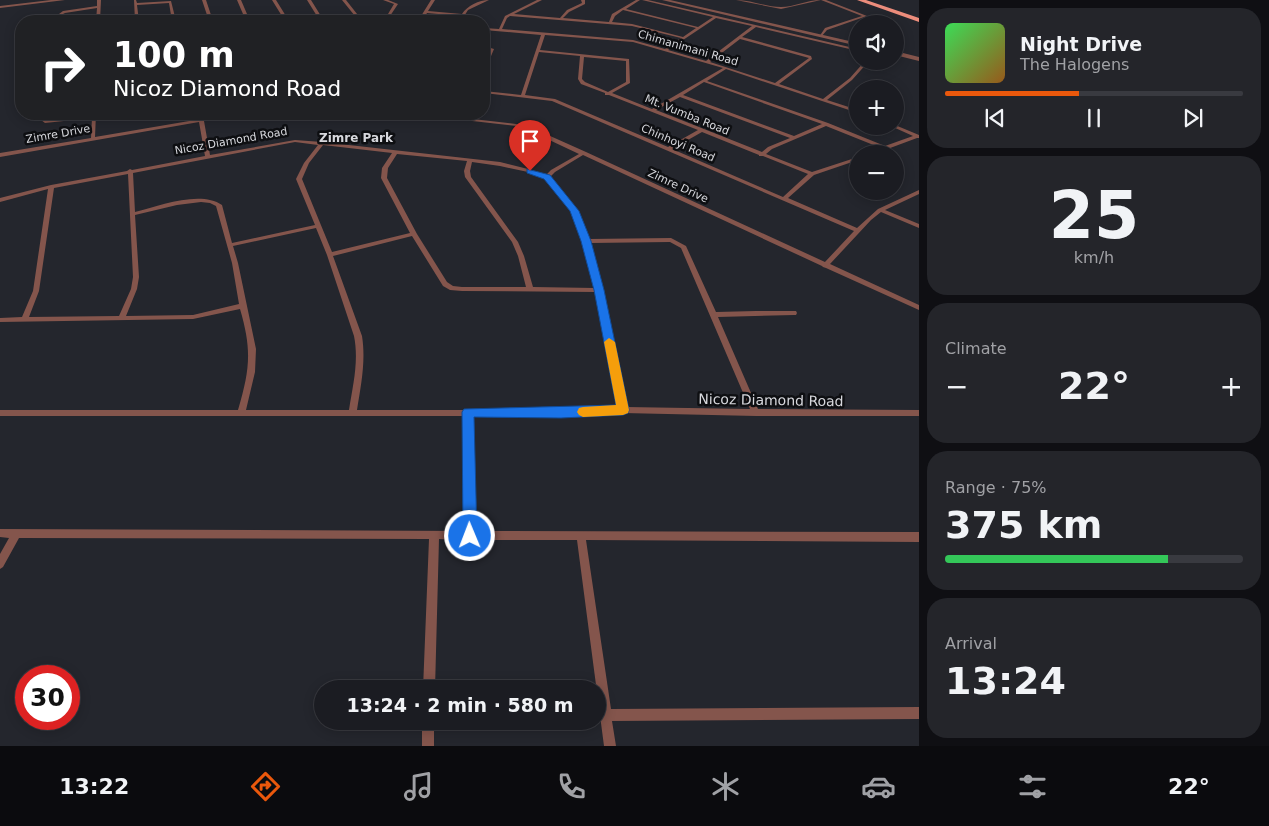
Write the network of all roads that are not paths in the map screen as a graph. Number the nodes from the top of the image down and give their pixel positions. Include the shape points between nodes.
1 (63, 0) edge
2 (99, 0) edge
3 (204, 0) edge
4 (239, 0) edge
5 (274, 0) edge
6 (308, 0) edge
7 (344, 0) edge
8 (385, 0) edge
9 (433, 0) edge
10 (487, 0) edge
11 (540, 0) edge
12 (583, 0) edge
13 (638, 0) edge
14 (644, 0) edge
15 (664, 0) edge
16 (738, 0) edge
17 (820, 0) edge
18 (824, 0) edge
19 (860, 0) edge
20 (870, 0) edge
21 (135, 2) edge
22 (0, 7) edge
23 (98, 7) junction
24 (622, 9) junction
25 (426, 12) junction
26 (61, 15) edge
27 (98, 15) edge
28 (136, 15) edge
29 (173, 15) edge
30 (209, 15) edge
31 (245, 15) edge
32 (283, 15) edge
33 (318, 15) edge
34 (355, 15) edge
35 (389, 15) edge
36 (424, 15) edge
37 (462, 15) joint
38 (509, 15) junction
39 (715, 17) junction
40 (919, 18) edge
41 (561, 19) junction
42 (610, 23) junction
43 (755, 26) junction
44 (699, 28) junction
45 (490, 29) edge
46 (500, 30) junction
47 (543, 34) junction
48 (820, 36) junction
49 (684, 38) junction
50 (740, 38) junction
51 (849, 43) edge
52 (849, 48) edge
53 (666, 50) junction
54 (536, 51) junction
55 (582, 55) junction
56 (904, 55) edge
57 (919, 59) edge
58 (707, 62) junction
59 (726, 68) junction
60 (859, 70) edge
61 (704, 81) junction
62 (774, 84) junction
63 (490, 93) edge
64 (607, 94) junction
65 (680, 95) junction
66 (523, 96) junction
67 (823, 101) junction
68 (849, 109) edge
69 (652, 111) junction
70 (43, 120) edge
71 (60, 120) edge
72 (94, 120) edge
73 (201, 120) joint
74 (472, 120) edge
75 (826, 124) junction
76 (904, 130) edge
77 (700, 131) junction
78 (918, 136) edge
79 (93, 138) junction
80 (795, 138) junction
81 (322, 143) junction
82 (878, 145) edge
83 (893, 145) edge
84 (669, 149) junction
85 (395, 152) junction
86 (584, 153) junction
87 (0, 155) edge
88 (761, 155) junction
89 (208, 156) junction
90 (470, 160) junction
91 (849, 161) edge
92 (130, 171) junction
93 (812, 174) junction
94 (547, 177) junction
95 (51, 187) junction
96 (919, 192) edge
97 (785, 198) junction
98 (0, 200) edge
99 (880, 210) junction
100 (134, 214) junction
101 (919, 217) edge
102 (911, 221) junction
103 (316, 226) junction
104 (919, 226) edge
105 (859, 231) junction
106 (414, 234) junction
107 (586, 241) junction
108 (231, 245) junction
109 (330, 255) junction
110 (825, 266) junction
111 (530, 289) junction
112 (599, 290) junction
113 (243, 306) junction
114 (919, 308) edge
115 (794, 313) dead end
116 (713, 315) junction
117 (121, 318) junction
118 (0, 320) edge
119 (24, 320) junction
120 (623, 410) junction
121 (468, 412) junction
122 (0, 413) edge
123 (352, 413) junction
124 (756, 413) junction
125 (919, 413) edge
126 (241, 414) junction
127 (0, 533) edge
128 (16, 533) junction
129 (434, 535) junction
130 (581, 535) junction
131 (470, 536) junction
132 (919, 537) edge
133 (0, 564) edge
134 (429, 680) edge
135 (601, 680) edge
136 (919, 713) edge
137 (606, 715) joint
138 (428, 730) edge
139 (428, 746) edge
140 (610, 746) edge

1 - 22 street
2 - 23 street
3 - 30 street
4 - 31 street
5 - 32 street
6 - 33 street
7 - 34 street
8 - 35 street via 396,4
9 - 25 street
10 - 37 street via 467,9
11 - 38 street
12 - 41 street
13 - 24 street
14 - 39 street
15 - 48 street
16 - 17 street via 781,8
18 - 48 street via 865,16 826,29
19 - 40 highway
20 - 40 highway
21 - 28 street
21 - 29 street via 170,2
23 - 26 street
23 - 27 street
24 - 42 street via 613,15
24 - 44 street
25 - 36 street
25 - 37 street
38 - 41 street
38 - 46 street
39 - 43 street
39 - 44 street
41 - 42 street
42 - 49 street via 638,26
43 - 50 street
43 - 52 street
44 - 49 street
45 - 46 street, Chimanimani Road
46 - 47 street, Chimanimani Road
47 - 53 street, Chimanimani Road via 633,41
47 - 54 street
48 - 51 street
49 - 53 street
50 - 58 street
50 - 62 street via 810,56
53 - 58 street, Chimanimani Road
54 - 55 street
54 - 66 street
55 - 64 street, Mt. Vumba Road via 581,82
55 - 64 street via 628,60 628,83
56 - 57 street
58 - 59 street, Chimanimani Road
59 - 61 street
59 - 62 street, Chimanimani Road
60 - 67 street
61 - 65 street
61 - 75 street
62 - 67 street, Chimanimani Road
63 - 66 street, Chinhoyi Road
64 - 69 street, Mt. Vumba Road
65 - 69 street
65 - 80 street
66 - 84 street, Chinhoyi Road via 552,100
67 - 68 street, Chimanimani Road
69 - 77 street, Mt. Vumba Road
70 - 71 street
72 - 79 street
73 - 79 street, Zimre Drive
73 - 89 street
74 - 86 street, Zimre Drive via 528,128
75 - 80 street
75 - 82 street
76 - 78 street
77 - 84 street
77 - 88 street, Mt. Vumba Road
78 - 83 street
79 - 87 street, Zimre Drive
80 - 88 street
81 - 85 street, Nicoz Diamond Road
81 - 89 street, Nicoz Diamond Road via 289,142
81 - 103 street via 299,179
84 - 97 street, Chinhoyi Road
85 - 90 street, Nicoz Diamond Road
85 - 106 street via 385,168 384,178
86 - 94 street
86 - 110 street, Zimre Drive
88 - 93 street, Mt. Vumba Road
89 - 92 street, Nicoz Diamond Road
90 - 94 street, Nicoz Diamond Road via 500,164
90 - 111 street via 468,177 515,242
91 - 93 street
92 - 95 street, Nicoz Diamond Road
92 - 100 street
93 - 97 street
94 - 107 street via 575,211
95 - 98 street, Nicoz Diamond Road
95 - 119 street via 36,291
96 - 99 street
97 - 105 street, Chinhoyi Road
99 - 102 street
99 - 105 street
100 - 108 street via 180,203 210,201 219,205
100 - 117 street via 134,289
101 - 102 street
102 - 104 street
103 - 108 street
103 - 109 street
105 - 110 street
106 - 109 street
106 - 111 street via 445,284 452,288
107 - 112 street
107 - 116 street via 671,240 680,243
108 - 113 street
109 - 123 street via 361,349
110 - 114 street, Zimre Drive
111 - 112 street
112 - 120 street
113 - 117 street via 193,317
113 - 126 street via 254,362
115 - 116 street
116 - 124 street
117 - 119 street
118 - 119 street
120 - 121 street, Nicoz Diamond Road
120 - 124 street, Nicoz Diamond Road
121 - 123 street, Nicoz Diamond Road
121 - 131 street
122 - 126 street, Nicoz Diamond Road
123 - 126 street, Nicoz Diamond Road
124 - 125 street, Nicoz Diamond Road
127 - 128 street
128 - 129 street
128 - 133 street
129 - 131 street
129 - 134 street
130 - 131 street
130 - 132 street
130 - 135 street
136 - 137 street
137 - 140 street
138 - 139 street

